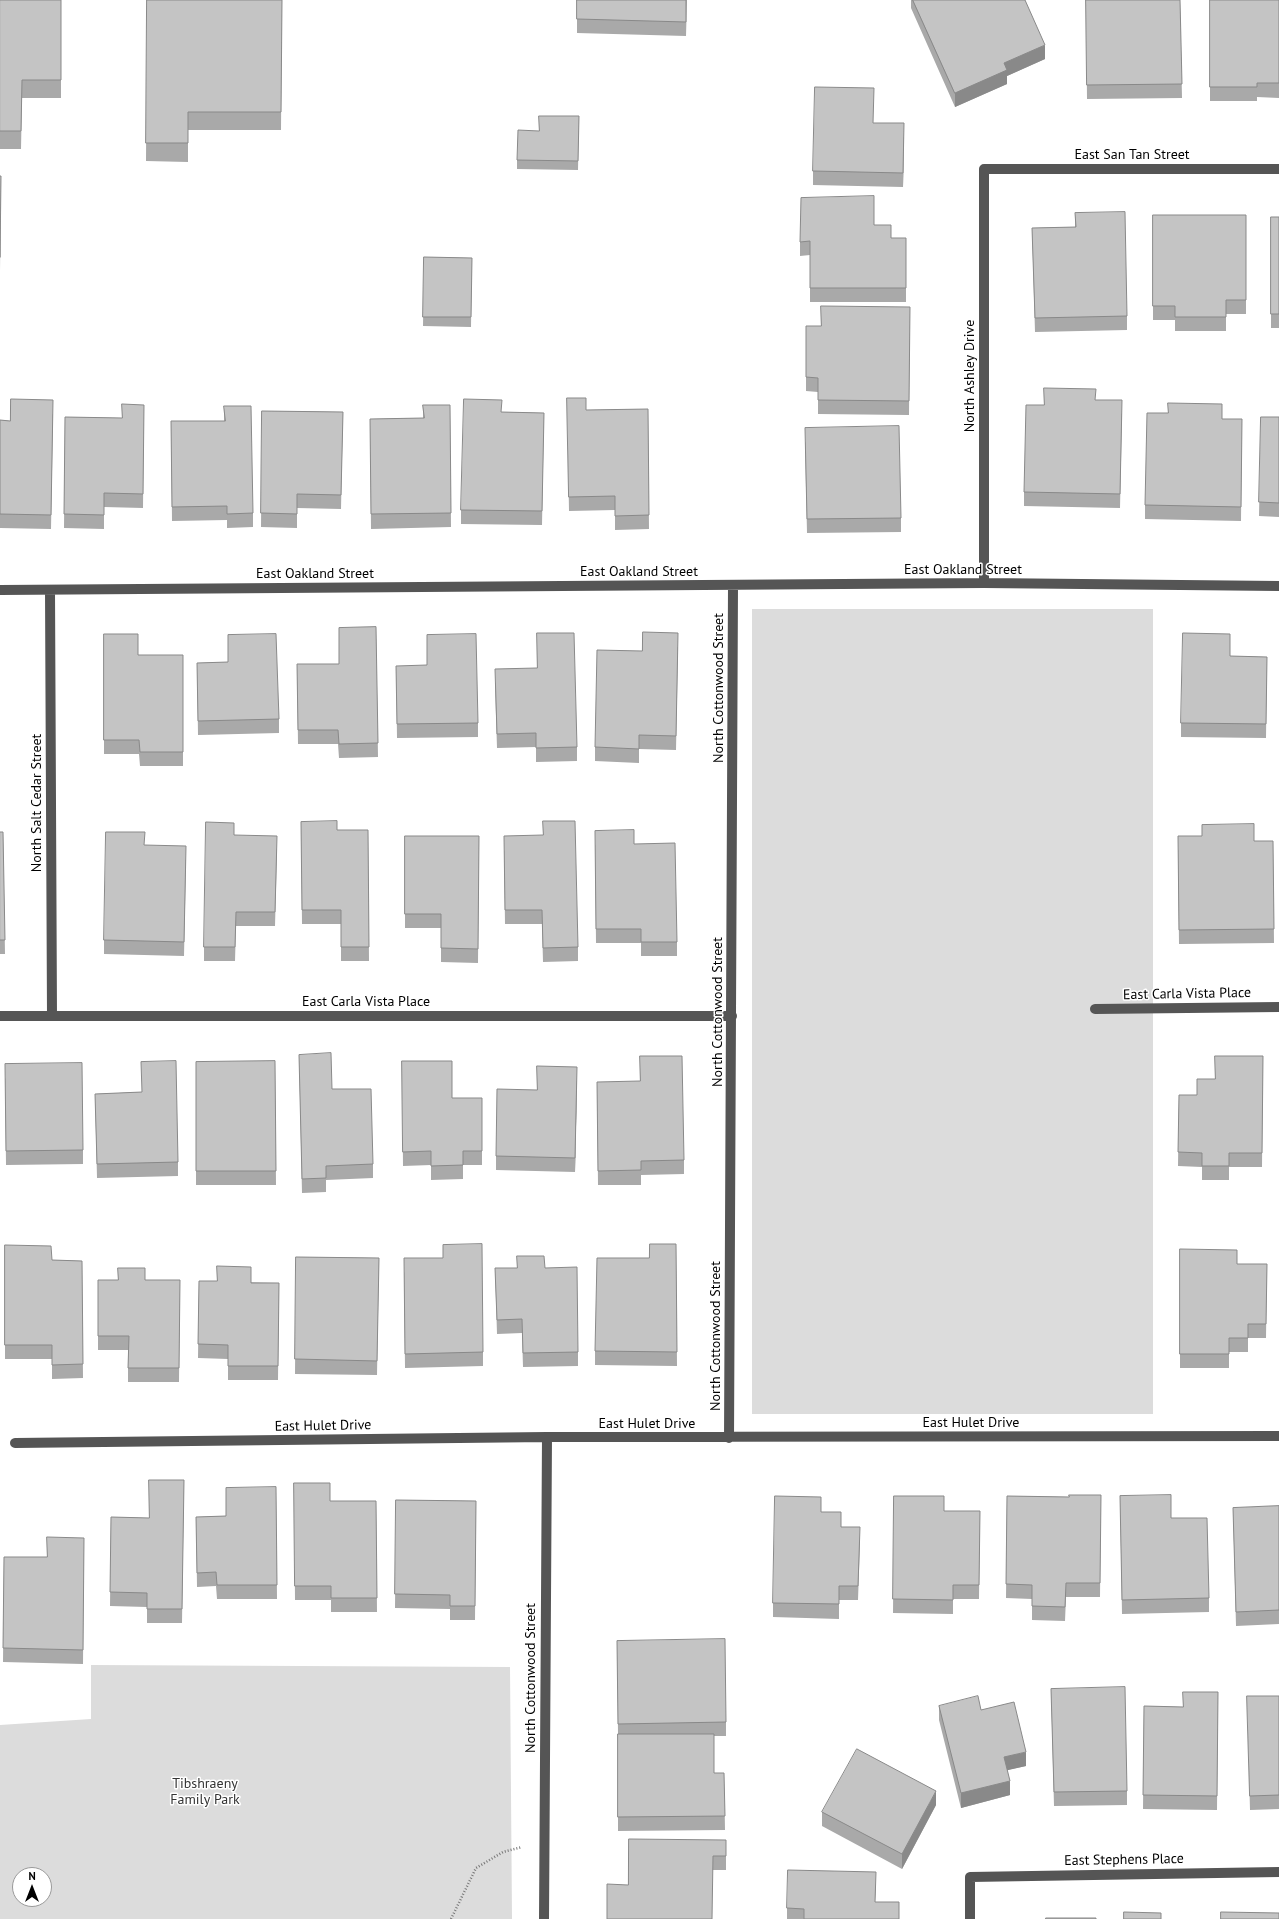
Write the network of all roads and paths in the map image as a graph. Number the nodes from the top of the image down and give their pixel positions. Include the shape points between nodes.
1 (984, 169) joint
2 (1279, 169) edge
3 (984, 584) junction
4 (733, 586) junction
5 (1279, 586) edge
6 (0, 590) edge
7 (50, 590) junction
8 (1279, 1007) edge
9 (1096, 1009) dead end
10 (0, 1016) edge
11 (52, 1016) junction
12 (732, 1016) junction
13 (1279, 1436) edge
14 (547, 1437) junction
15 (729, 1438) junction
16 (15, 1443) dead end
17 (545, 1841) junction
18 (1279, 1872) edge
19 (450, 1919) edge
20 (544, 1919) edge
21 (970, 1919) edge

1 - 2 street, East San Tan Street
1 - 3 street, North Ashley Drive
3 - 4 street, East Oakland Street
3 - 5 street, East Oakland Street
4 - 7 street, East Oakland Street
4 - 12 street, North Cottonwood Street
6 - 7 street, East Oakland Street
7 - 11 street, North Salt Cedar Street
8 - 9 street, East Carla Vista Place
10 - 11 street, East Carla Vista Place
11 - 12 street, East Carla Vista Place
12 - 15 street, North Cottonwood Street
13 - 15 street, East Hulet Drive
14 - 15 street, East Hulet Drive
14 - 16 street, East Hulet Drive
14 - 17 street, North Cottonwood Street
17 - 19 path via 503,1852 476,1868
17 - 20 street, North Cottonwood Street
18 - 21 street, East Stephens Place via 970,1877

